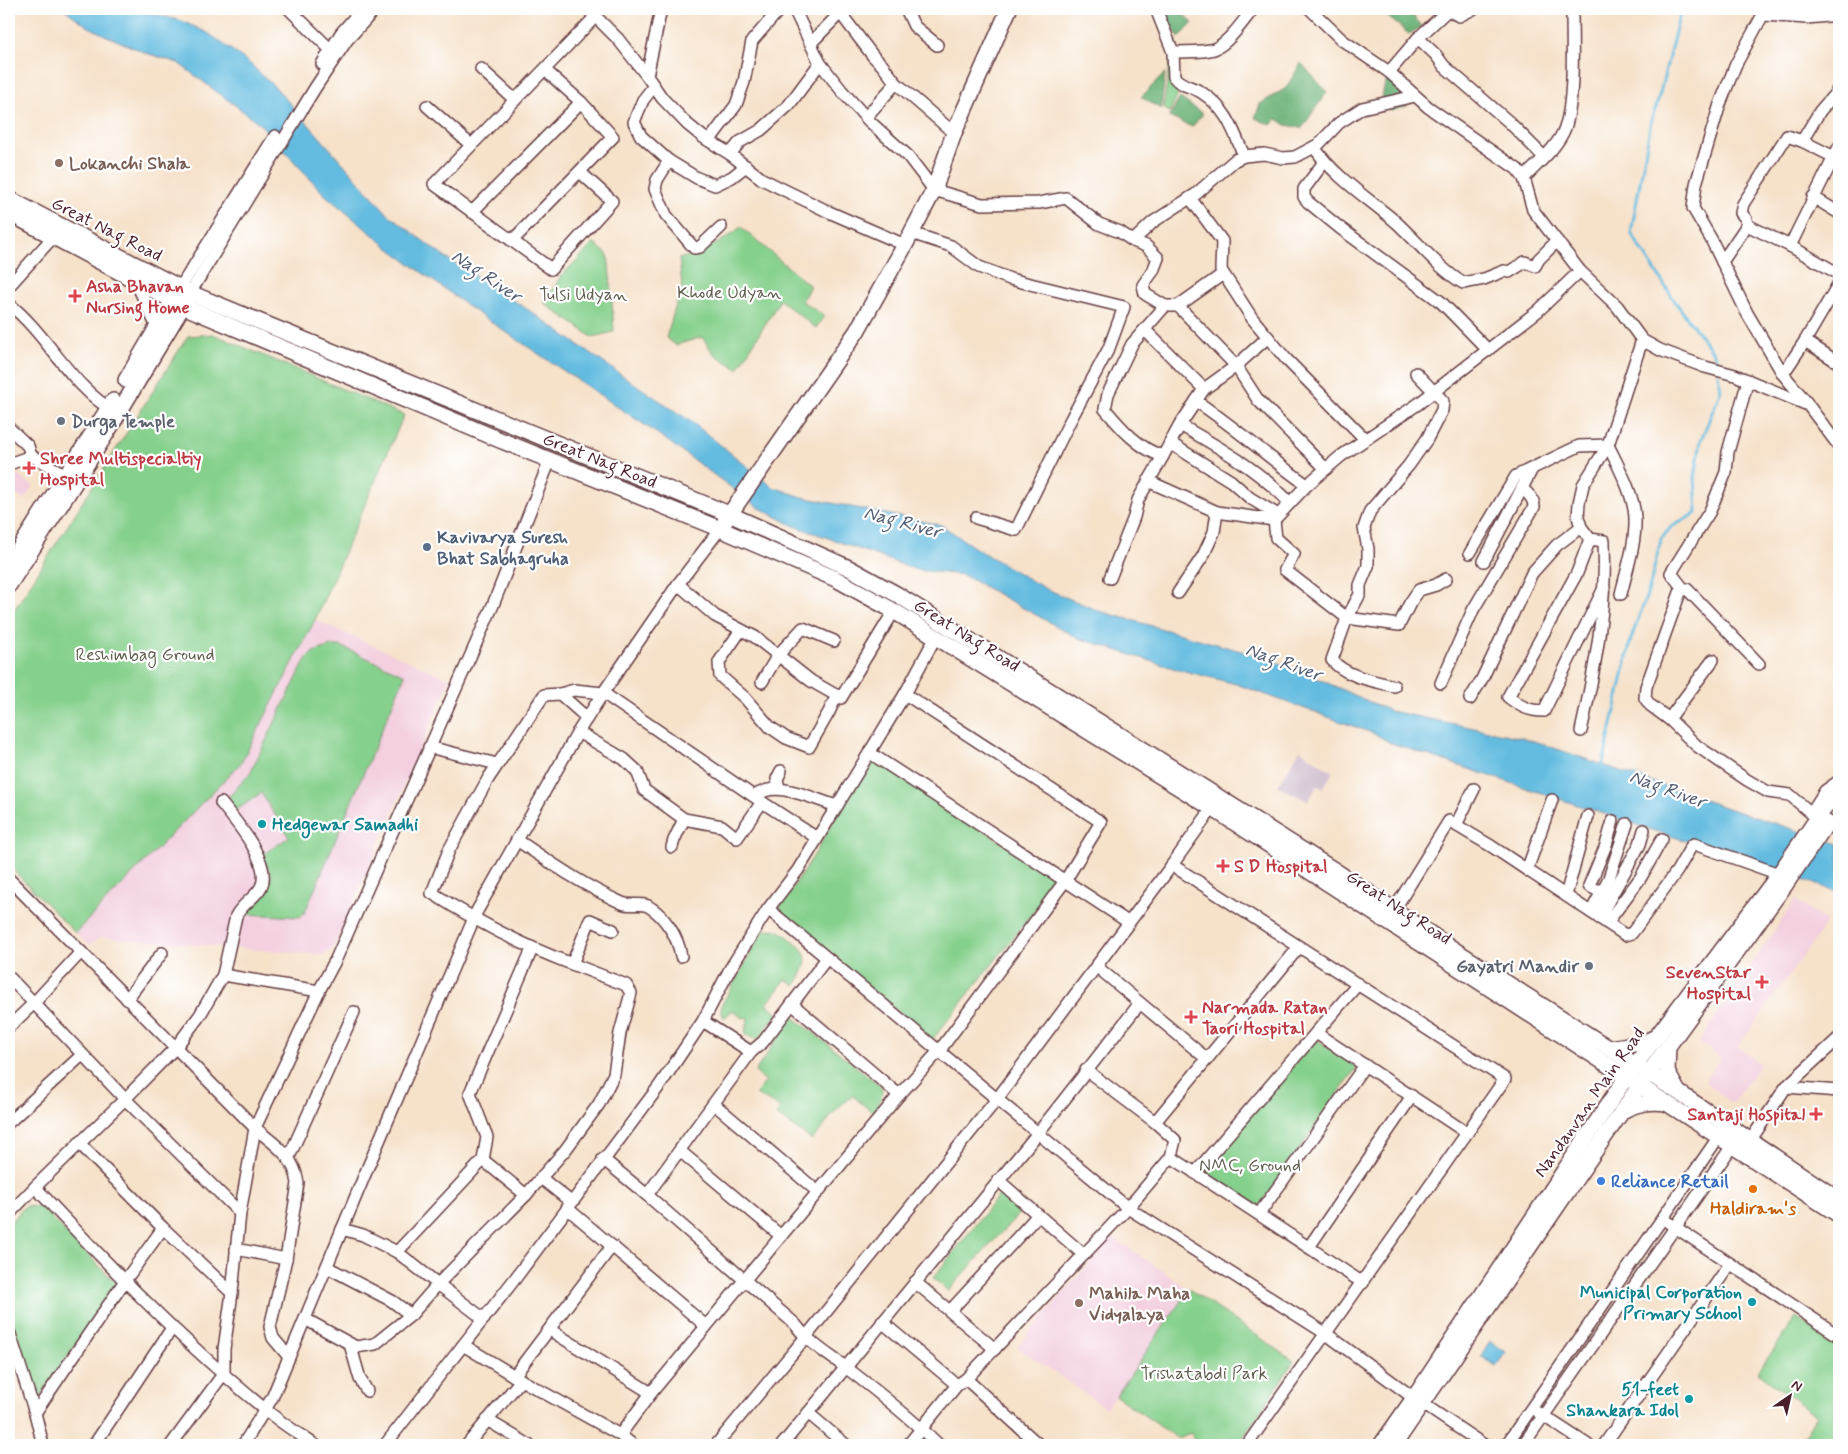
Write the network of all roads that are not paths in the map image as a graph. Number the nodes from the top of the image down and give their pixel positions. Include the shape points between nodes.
1 (289, 9) edge
2 (362, 9) edge
3 (375, 9) edge
4 (661, 9) edge
5 (780, 9) edge
6 (794, 9) edge
7 (906, 9) edge
8 (1009, 9) edge
9 (1156, 9) edge
10 (1253, 9) edge
11 (1310, 9) edge
12 (1473, 9) edge
13 (1572, 9) edge
14 (1449, 10) edge
15 (591, 11) edge
16 (843, 11) edge
17 (1765, 12) edge
18 (1839, 15) edge
19 (1418, 38) junction
20 (811, 42) junction
21 (937, 45) dead end
22 (334, 52) junction
23 (1174, 52) junction
24 (820, 63) junction
25 (481, 69) dead end
26 (545, 70) junction
27 (1389, 72) junction
28 (647, 76) junction
29 (896, 83) junction
30 (654, 86) junction
31 (1839, 89) edge
32 (1415, 96) junction
33 (515, 100) junction
34 (581, 102) junction
35 (427, 106) dead end
36 (866, 117) junction
37 (954, 133) junction
38 (709, 141) junction
39 (1802, 141) junction
40 (471, 145) junction
41 (1314, 147) junction
42 (1837, 152) edge
43 (730, 154) junction
44 (1244, 156) junction
45 (1544, 157) junction
46 (670, 161) junction
47 (1324, 162) junction
48 (746, 166) junction
49 (580, 172) junction
50 (1524, 178) junction
51 (934, 190) junction
52 (1813, 197) junction
53 (1190, 198) junction
54 (9, 199) edge
55 (472, 212) junction
56 (9, 213) edge
57 (1839, 213) edge
58 (1747, 225) junction
59 (721, 227) dead end
60 (54, 236) junction
61 (908, 239) junction
62 (512, 241) junction
63 (1133, 241) junction
64 (1557, 241) junction
65 (1790, 246) junction
66 (1722, 262) junction
67 (1580, 271) junction
68 (1224, 274) junction
69 (1839, 274) edge
70 (134, 280) junction
71 (9, 286) edge
72 (1838, 289) edge
73 (182, 297) junction
74 (9, 304) edge
75 (1165, 306) junction
76 (1178, 306) junction
77 (157, 327) junction
78 (1145, 330) junction
79 (1268, 337) junction
80 (1642, 340) junction
81 (1805, 341) junction
82 (1488, 350) junction
83 (1839, 363) edge
84 (1236, 366) junction
85 (1416, 373) dead end
86 (1783, 374) junction
87 (1748, 380) junction
88 (1204, 388) junction
89 (1434, 391) junction
90 (1196, 401) junction
91 (1808, 405) junction
92 (113, 411) junction
93 (1180, 425) junction
94 (9, 428) edge
95 (1366, 438) junction
96 (1170, 443) junction
97 (1608, 445) junction
98 (1839, 446) edge
99 (31, 456) junction
100 (1163, 456) junction
101 (550, 460) junction
102 (9, 464) edge
103 (1326, 468) junction
104 (1532, 469) junction
105 (71, 477) junction
106 (1148, 481) junction
107 (1307, 485) junction
108 (1522, 488) junction
109 (1290, 503) junction
110 (733, 510) junction
111 (1217, 512) junction
112 (976, 518) dead end
113 (1276, 518) junction
114 (1581, 527) junction
115 (720, 529) junction
116 (1590, 539) junction
117 (1470, 553) dead end
118 (1484, 561) dead end
119 (9, 565) edge
120 (1110, 578) dead end
121 (1446, 579) dead end
122 (678, 584) junction
123 (9, 585) edge
124 (1604, 588) junction
125 (1687, 589) dead end
126 (1178, 593) dead end
127 (1621, 594) dead end
128 (894, 612) junction
129 (1347, 618) junction
130 (741, 630) junction
131 (935, 638) junction
132 (834, 641) dead end
133 (778, 654) junction
134 (1713, 660) dead end
135 (1759, 664) dead end
136 (762, 682) dead end
137 (1441, 683) dead end
138 (1394, 686) dead end
139 (603, 693) junction
140 (560, 694) junction
141 (905, 694) junction
142 (837, 695) junction
143 (1470, 699) dead end
144 (587, 718) junction
145 (1669, 718) junction
146 (1581, 731) dead end
147 (578, 732) junction
148 (429, 747) junction
149 (870, 753) junction
150 (497, 764) junction
151 (782, 771) dead end
152 (1839, 781) edge
153 (780, 788) junction
154 (1474, 788) dead end
155 (1839, 788) edge
156 (759, 799) junction
157 (1552, 800) dead end
158 (221, 803) dead end
159 (1216, 803) junction
160 (837, 806) junction
161 (1839, 806) edge
162 (1588, 816) dead end
163 (684, 819) junction
164 (1614, 821) dead end
165 (1627, 824) dead end
166 (1456, 825) junction
167 (1817, 829) junction
168 (1644, 830) dead end
169 (818, 838) junction
170 (1662, 838) dead end
171 (517, 840) junction
172 (672, 847) dead end
173 (1172, 865) junction
174 (1528, 870) junction
175 (1780, 878) junction
176 (9, 879) edge
177 (1065, 881) junction
178 (1601, 892) junction
179 (1566, 895) junction
180 (768, 909) junction
181 (1394, 910) junction
182 (474, 917) junction
183 (1599, 918) junction
184 (1128, 922) junction
185 (613, 930) dead end
186 (1299, 947) junction
187 (532, 949) junction
188 (81, 952) junction
189 (162, 953) dead end
190 (681, 956) dead end
191 (827, 958) junction
192 (572, 964) junction
193 (1096, 966) junction
194 (224, 975) junction
195 (9, 978) edge
196 (1358, 984) junction
197 (319, 991) junction
198 (127, 999) junction
199 (1140, 1002) junction
200 (33, 1004) junction
201 (792, 1004) junction
202 (354, 1012) dead end
203 (703, 1021) junction
204 (9, 1027) edge
205 (1316, 1033) junction
206 (1839, 1038) edge
207 (1662, 1040) junction
208 (176, 1047) junction
209 (940, 1050) junction
210 (752, 1052) junction
211 (1605, 1054) junction
212 (82, 1055) junction
213 (1207, 1059) junction
214 (1365, 1065) junction
215 (1086, 1070) junction
216 (1631, 1070) junction
217 (1644, 1079) junction
218 (1786, 1087) junction
219 (1839, 1091) edge
220 (899, 1095) junction
221 (1412, 1096) junction
222 (1673, 1098) junction
223 (125, 1099) junction
224 (997, 1099) junction
225 (714, 1104) junction
226 (1608, 1104) junction
227 (1621, 1112) junction
228 (9, 1122) edge
229 (1155, 1122) junction
230 (254, 1128) junction
231 (1723, 1131) junction
232 (1038, 1133) junction
233 (1467, 1133) junction
234 (79, 1143) junction
235 (1741, 1143) junction
236 (680, 1151) junction
237 (289, 1157) junction
238 (1171, 1157) junction
239 (603, 1159) junction
240 (484, 1160) junction
241 (1195, 1173) junction
242 (541, 1178) junction
243 (998, 1180) junction
244 (34, 1187) junction
245 (818, 1192) junction
246 (647, 1195) junction
247 (526, 1196) junction
248 (1839, 1200) edge
249 (569, 1205) junction
250 (1128, 1208) junction
251 (240, 1213) junction
252 (9, 1214) edge
253 (1259, 1214) junction
254 (1038, 1215) junction
255 (1839, 1215) edge
256 (1662, 1218) junction
257 (1676, 1227) junction
258 (163, 1228) junction
259 (342, 1229) junction
260 (781, 1236) junction
261 (612, 1246) junction
262 (1309, 1247) junction
263 (236, 1250) junction
264 (397, 1252) junction
265 (1083, 1254) junction
266 (286, 1259) junction
267 (1730, 1264) junction
268 (327, 1267) junction
269 (745, 1280) junction
270 (124, 1282) junction
271 (915, 1282) junction
272 (1362, 1283) junction
273 (438, 1284) junction
274 (232, 1293) junction
275 (950, 1311) junction
276 (411, 1315) junction
277 (305, 1319) junction
278 (484, 1319) junction
279 (882, 1322) junction
280 (706, 1326) junction
281 (172, 1328) junction
282 (550, 1330) junction
283 (9, 1331) edge
284 (1324, 1334) junction
285 (1839, 1336) edge
286 (805, 1338) junction
287 (350, 1344) junction
288 (464, 1345) junction
289 (995, 1349) junction
290 (290, 1357) junction
291 (845, 1367) junction
292 (224, 1373) junction
293 (517, 1378) junction
294 (961, 1382) junction
295 (367, 1391) dead end
296 (651, 1393) junction
297 (1418, 1401) junction
298 (1532, 1408) junction
299 (266, 1410) junction
300 (808, 1413) junction
301 (35, 1414) junction
302 (1544, 1416) junction
303 (487, 1420) junction
304 (922, 1429) junction
305 (620, 1434) junction
306 (43, 1445) edge
307 (94, 1445) edge
308 (171, 1445) edge
309 (243, 1445) edge
310 (315, 1445) edge
311 (385, 1445) edge
312 (467, 1445) edge
313 (529, 1445) edge
314 (633, 1445) edge
315 (716, 1445) edge
316 (782, 1445) edge
317 (846, 1445) edge
318 (908, 1445) edge
319 (939, 1445) edge
320 (1039, 1445) edge
321 (1247, 1445) edge
322 (1380, 1445) edge
323 (1394, 1445) edge
324 (1484, 1445) edge
325 (1506, 1445) edge
326 (1523, 1445) edge
327 (1588, 1445) edge
328 (1604, 1445) edge

1 - 22 street
2 - 22 street via 342,33
3 - 22 street
4 - 28 street
5 - 38 street via 752,42 736,105
6 - 20 street
7 - 21 street via 914,26
8 - 37 main road
9 - 23 street
10 - 23 street via 1234,33 1215,48
11 - 27 street via 1342,40
12 - 14 street via 1459,16
13 - 45 street via 1571,92 1567,116 1552,150
14 - 19 street
15 - 26 street
15 - 28 street
16 - 20 street
16 - 29 street via 873,56
17 - 18 street via 1807,18
17 - 66 street via 1736,64 1720,104 1696,184 1693,208
19 - 27 street
19 - 45 street via 1444,66
20 - 24 street
22 - 73 street
23 - 44 street via 1174,77 1215,103 1229,120
24 - 36 street
24 - 43 street via 789,105 761,130 740,142
25 - 33 street
26 - 33 street
26 - 34 street
27 - 32 street
28 - 30 street
29 - 36 street
29 - 37 street
30 - 38 street via 687,124
30 - 46 street via 643,100 634,122 641,136
31 - 39 street via 1820,111
32 - 41 street via 1354,112
32 - 50 street via 1517,169
33 - 40 street
34 - 49 street via 613,137
34 - 55 street
35 - 40 street
36 - 51 street via 908,156
37 - 51 main road
38 - 43 street
39 - 42 street
39 - 58 street via 1787,136 1743,204 1741,213
40 - 55 street via 434,184
41 - 44 street via 1295,157
41 - 47 street
42 - 52 street
43 - 48 street
44 - 53 street
45 - 50 street
46 - 48 street via 715,185
46 - 59 street via 655,189 666,215 694,248 700,247
47 - 64 street via 1463,283 1509,272 1525,262 1536,266
47 - 82 street via 1304,189 1308,202 1441,302
48 - 61 street via 762,179 829,212
49 - 62 street
49 - 62 street via 612,201 551,269
50 - 64 street via 1533,210
51 - 61 main road
51 - 63 street via 982,204 1039,203 1066,198 1099,224
52 - 57 street
52 - 65 street
53 - 63 street via 1153,222
53 - 68 street via 1222,241 1221,270
54 - 73 main road, Great Nag Road
55 - 62 street
56 - 60 main road, Great Nag Road
58 - 65 street
58 - 66 street
60 - 70 main road, Great Nag Road
60 - 71 street
61 - 110 main road via 857,331
61 - 112 street via 951,246 979,267 1010,279 1124,307 1109,348 1016,530
63 - 75 street via 1146,246 1158,258 1144,285 1145,294
64 - 67 street
65 - 69 street
66 - 86 street
67 - 80 street via 1617,306
67 - 82 street via 1538,311
68 - 76 street
68 - 79 street
70 - 73 main road, Great Nag Road
70 - 77 street
72 - 81 street
73 - 77 main road
73 - 92 main road
73 - 101 main road, Great Nag Road
73 - 110 main road, Great Nag Road
74 - 92 street via 80,382
75 - 76 street
75 - 78 street
76 - 84 street
77 - 92 main road
78 - 88 street
78 - 100 street via 1132,344 1108,394 1105,408 1117,424 1152,453
79 - 84 street
79 - 95 street
80 - 87 street via 1660,350
80 - 97 street
81 - 83 street
81 - 86 street
82 - 89 street
84 - 88 street
84 - 103 street via 1258,400
85 - 89 street
86 - 91 street
87 - 91 street
87 - 145 street via 1728,452 1726,472 1710,512 1671,573 1682,587 1646,687 1645,698
88 - 90 street
89 - 95 street
89 - 129 street via 1443,401 1442,410 1427,439 1370,511 1364,528 1368,566 1360,594
90 - 93 street
90 - 107 street
91 - 98 street
92 - 105 main road
93 - 96 street
93 - 109 street via 1242,463
94 - 99 street via 28,446
95 - 103 street
96 - 100 street
96 - 113 street via 1231,481
97 - 104 street via 1579,446
97 - 114 street via 1583,485 1578,503
97 - 127 street via 1627,487 1635,516 1633,546
99 - 102 street
99 - 105 street
100 - 106 street
101 - 115 main road, Great Nag Road
101 - 148 street via 493,605
103 - 107 street
104 - 108 street
104 - 117 street via 1516,476
105 - 119 main road
105 - 123 main road
106 - 111 street
106 - 120 street
107 - 109 street
108 - 118 street
108 - 137 street via 1531,496 1534,507 1474,610
109 - 113 street
110 - 115 main road
110 - 159 main road, Great Nag Road via 898,595
111 - 113 street
111 - 126 street via 1214,532 1203,556
113 - 129 street via 1276,538 1294,554 1285,570
114 - 116 street
114 - 143 street via 1557,545 1532,572
115 - 122 street
115 - 128 main road, Great Nag Road via 836,579
116 - 124 street via 1604,541
116 - 124 street via 1577,573 1508,697 1532,711 1544,710
121 - 129 street via 1436,586 1420,590 1399,625
122 - 130 street via 715,616
122 - 139 street
124 - 146 street via 1594,674
125 - 135 street
128 - 131 main road, Great Nag Road
128 - 142 street via 841,698
129 - 138 street via 1332,660 1338,667 1355,675
130 - 133 street
130 - 142 street via 720,662 720,676 770,727 786,738 809,747
131 - 141 street
131 - 159 main road, Great Nag Road
132 - 133 street via 803,628
133 - 136 street
133 - 142 street via 811,681
134 - 145 street
139 - 140 street via 574,690
139 - 144 street
139 - 156 street
140 - 144 street
140 - 150 street via 544,695
141 - 149 street
141 - 177 street via 1101,822
144 - 147 street
145 - 152 street via 1697,746 1747,780 1768,792 1790,795 1811,813 1825,791
147 - 163 street via 624,759 637,771 644,790
147 - 171 street
148 - 150 street
148 - 197 street
149 - 160 street
149 - 177 street
150 - 182 street via 449,850 432,894
151 - 153 street via 777,779
153 - 156 street via 763,790
153 - 160 street
154 - 166 street
155 - 167 main road, Nandanvan Main Road
156 - 163 street via 737,838 722,826
156 - 169 street
157 - 174 street
158 - 194 street via 258,856 264,879 236,916
159 - 173 street
159 - 181 main road, Great Nag Road
159 - 211 main road, Great Nag Road
160 - 169 street
161 - 167 main road
162 - 179 street
163 - 172 street
164 - 178 street via 1589,886
165 - 178 street
166 - 174 street
166 - 181 street via 1449,821
167 - 175 main road, Nandanvan Main Road
168 - 183 street via 1640,844
169 - 180 street
170 - 183 street via 1641,877
171 - 182 street
171 - 190 street via 594,889 625,904 647,906 668,925 676,937
173 - 184 street
173 - 186 street
174 - 179 street
175 - 183 street via 1694,844 1632,933 1625,935
175 - 207 main road, Nandanvan Main Road
176 - 188 street
177 - 184 street
177 - 209 street
178 - 183 street
179 - 183 street
180 - 191 street
180 - 203 street via 730,969
181 - 211 main road, Great Nag Road
182 - 187 street
182 - 259 street
184 - 193 street
185 - 192 street via 590,920
186 - 196 street
186 - 213 street
187 - 192 street
187 - 240 street via 470,1093 487,1137
188 - 198 street
188 - 200 street
189 - 198 street
191 - 201 street
191 - 209 street
192 - 242 street via 626,985 631,993 620,1032 614,1074 599,1104
193 - 199 street
193 - 224 street
194 - 197 street
194 - 208 street
195 - 200 street
196 - 205 street
196 - 233 street via 1505,1079
197 - 230 street
198 - 208 street
199 - 213 street
199 - 215 street
200 - 204 street
200 - 212 street
201 - 210 street
201 - 220 street
202 - 237 street
203 - 210 street
203 - 239 street via 660,1085
205 - 214 street
205 - 241 street
206 - 218 street
207 - 211 main road
207 - 216 main road, Nandanvan Main Road
207 - 217 main road
207 - 222 main road
208 - 223 street
208 - 230 street
209 - 220 street
209 - 224 street
210 - 225 street
211 - 216 main road, Great Nag Road
211 - 226 main road
212 - 223 street
212 - 228 street
213 - 229 street
214 - 221 street
214 - 253 street
215 - 229 street
215 - 232 street
216 - 217 main road, Great Nag Road
216 - 226 main road, Nandanvan Main Road
217 - 222 main road, Great Nag Road
217 - 227 main road
218 - 219 street
218 - 235 street
220 - 245 street
221 - 233 street
221 - 262 street
222 - 227 main road via 1633,1105
222 - 231 main road, Great Nag Road
223 - 234 street
223 - 251 street
224 - 232 street
224 - 286 street
225 - 236 street
225 - 245 street
226 - 297 main road, Nandanvan Main Road
227 - 297 main road
229 - 238 street via 1175,1140
230 - 237 street
230 - 251 street
231 - 235 main road, Great Nag Road
231 - 256 street
232 - 243 street
232 - 250 street
233 - 272 street
234 - 244 street
234 - 258 street
235 - 248 main road, Great Nag Road
235 - 255 main road, Great Nag Road
235 - 257 street
236 - 246 street
236 - 260 street
237 - 266 street via 298,1183
238 - 241 street
238 - 250 street
239 - 246 street
239 - 249 street
240 - 247 street
240 - 264 street
241 - 253 street
242 - 247 street
242 - 249 street
243 - 254 street
243 - 271 street
244 - 252 street
244 - 270 street
245 - 260 street
246 - 269 street
247 - 273 street
249 - 261 street
249 - 278 street
250 - 265 street
250 - 284 street
251 - 263 street
253 - 262 street
254 - 265 street
254 - 275 street
256 - 257 street
256 - 298 street
257 - 267 street
257 - 302 street
258 - 270 street
258 - 274 street
259 - 264 street via 363,1235
259 - 268 street
260 - 269 street
261 - 280 street
261 - 282 street
262 - 272 street
263 - 266 street
263 - 274 street
264 - 273 street
265 - 289 street
266 - 290 street via 270,1327 272,1338
267 - 285 street
267 - 328 street
268 - 276 street via 392,1301
268 - 277 street
269 - 280 street
269 - 286 street via 795,1324
270 - 281 street
270 - 301 street
271 - 275 street
271 - 279 street
272 - 284 street
273 - 276 street
273 - 278 street
274 - 292 street
275 - 289 street
276 - 287 street via 375,1344 356,1347
277 - 287 street
277 - 290 street
278 - 288 street
279 - 291 street
279 - 294 street
280 - 296 street
281 - 292 street
281 - 307 street
282 - 293 street
282 - 296 street
283 - 301 street
284 - 297 street
284 - 321 street
286 - 291 street
286 - 315 street
287 - 295 street via 360,1379
288 - 293 street
288 - 311 street
289 - 294 street
290 - 299 street
291 - 300 street
291 - 304 street
292 - 299 street
292 - 308 street
293 - 303 street
293 - 305 street
294 - 304 street
294 - 320 street
296 - 305 street
297 - 322 main road, Nandanvan Main Road
297 - 323 main road
297 - 324 street
298 - 302 street
298 - 325 street
299 - 309 street
299 - 310 street
300 - 316 street
300 - 317 street
301 - 306 street
302 - 326 street
302 - 327 street
303 - 312 street
303 - 313 street
304 - 318 street
304 - 319 street
305 - 314 street

